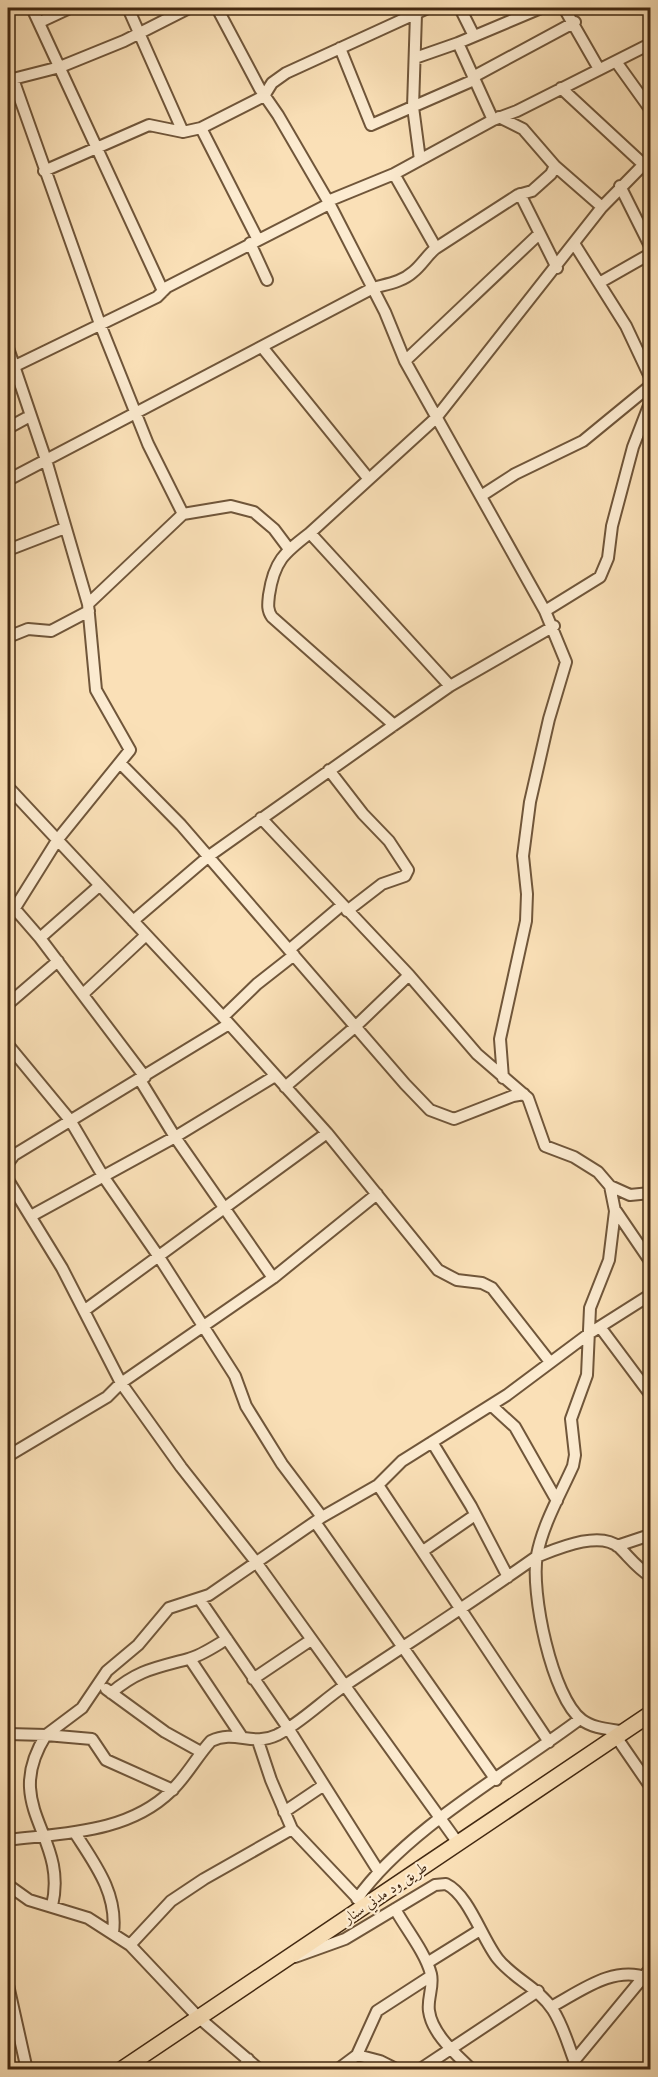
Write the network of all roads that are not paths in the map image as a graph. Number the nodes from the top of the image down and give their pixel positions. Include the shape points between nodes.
1 (32, 8) edge
2 (70, 8) edge
3 (128, 8) edge
4 (189, 8) edge
5 (217, 8) edge
6 (428, 8) edge
7 (460, 8) edge
8 (541, 8) edge
9 (564, 8) edge
10 (647, 8) edge
11 (416, 14) junction
12 (651, 14) edge
13 (40, 22) junction
14 (574, 22) junction
15 (138, 34) junction
16 (474, 36) junction
17 (458, 43) junction
18 (651, 44) edge
19 (340, 48) junction
20 (415, 58) junction
21 (617, 63) junction
22 (60, 67) junction
23 (599, 69) junction
24 (473, 78) junction
25 (10, 79) edge
26 (561, 88) junction
27 (264, 96) junction
28 (414, 107) junction
29 (651, 109) edge
30 (496, 118) junction
31 (201, 128) junction
32 (183, 132) junction
33 (98, 148) junction
34 (420, 160) junction
35 (647, 161) edge
36 (555, 166) junction
37 (44, 171) junction
38 (394, 174) junction
39 (620, 186) junction
40 (520, 194) junction
41 (329, 202) junction
42 (602, 207) junction
43 (539, 234) junction
44 (253, 241) junction
45 (574, 245) junction
46 (436, 248) junction
47 (650, 254) edge
48 (557, 267) junction
49 (267, 279) dead end
50 (599, 283) junction
51 (373, 288) junction
52 (163, 291) junction
53 (100, 324) junction
54 (262, 347) junction
55 (8, 348) edge
56 (405, 362) junction
57 (15, 366) junction
58 (651, 377) edge
59 (651, 386) edge
60 (651, 403) edge
61 (135, 413) junction
62 (30, 416) junction
63 (436, 418) junction
64 (8, 428) edge
65 (46, 460) junction
66 (368, 478) junction
67 (8, 480) edge
68 (481, 496) junction
69 (183, 514) junction
70 (65, 528) junction
71 (310, 533) junction
72 (289, 549) junction
73 (8, 550) edge
74 (89, 608) junction
75 (545, 611) junction
76 (554, 626) junction
77 (8, 637) edge
78 (450, 686) junction
79 (394, 725) junction
80 (121, 764) junction
81 (329, 770) junction
82 (8, 787) edge
83 (261, 818) junction
84 (58, 839) junction
85 (208, 856) junction
86 (99, 886) junction
87 (14, 908) junction
88 (344, 908) junction
89 (8, 919) edge
90 (133, 921) junction
91 (145, 936) junction
92 (40, 938) junction
93 (292, 952) junction
94 (58, 961) junction
95 (409, 975) junction
96 (83, 994) junction
97 (8, 1004) edge
98 (226, 1021) junction
99 (356, 1026) junction
100 (8, 1045) edge
101 (275, 1076) junction
102 (142, 1078) junction
103 (503, 1078) junction
104 (285, 1087) junction
105 (524, 1094) junction
106 (70, 1120) junction
107 (327, 1133) junction
108 (175, 1137) junction
109 (8, 1163) edge
110 (103, 1176) junction
111 (8, 1180) edge
112 (610, 1186) junction
113 (651, 1193) edge
114 (377, 1194) junction
115 (226, 1209) junction
116 (615, 1211) junction
117 (31, 1216) junction
118 (159, 1257) junction
119 (651, 1262) edge
120 (273, 1278) junction
121 (651, 1295) edge
122 (85, 1310) junction
123 (204, 1326) junction
124 (595, 1330) junction
125 (550, 1362) junction
126 (121, 1383) junction
127 (651, 1394) edge
128 (491, 1405) junction
129 (432, 1442) junction
130 (8, 1456) edge
131 (378, 1485) junction
132 (557, 1501) junction
133 (475, 1515) junction
134 (318, 1520) junction
135 (651, 1535) edge
136 (617, 1546) junction
137 (423, 1551) junction
138 (536, 1557) junction
139 (256, 1562) junction
140 (651, 1576) edge
141 (508, 1577) junction
142 (200, 1599) junction
143 (462, 1610) junction
144 (226, 1640) junction
145 (310, 1640) junction
146 (403, 1647) junction
147 (190, 1659) junction
148 (253, 1679) junction
149 (98, 1683) junction
150 (343, 1687) junction
151 (111, 1693) junction
152 (651, 1714) edge
153 (580, 1719) junction
154 (288, 1728) junction
155 (8, 1734) edge
156 (46, 1735) junction
157 (621, 1735) junction
158 (242, 1737) junction
159 (258, 1741) junction
160 (549, 1742) junction
161 (201, 1752) junction
162 (496, 1780) junction
163 (324, 1785) junction
164 (651, 1786) edge
165 (173, 1790) junction
166 (284, 1812) junction
167 (439, 1819) junction
168 (292, 1829) junction
169 (75, 1833) junction
170 (41, 1836) junction
171 (8, 1840) edge
172 (458, 1843) junction
173 (379, 1872) junction
174 (8, 1885) edge
175 (361, 1902) junction
176 (52, 1906) junction
177 (394, 1910) junction
178 (480, 1930) junction
179 (113, 1933) junction
180 (130, 1945) junction
181 (283, 1960) junction
182 (427, 1963) junction
183 (648, 1975) edge
184 (431, 1976) junction
185 (8, 1985) edge
186 (538, 1991) junction
187 (551, 2007) junction
188 (198, 2017) junction
189 (450, 2048) junction
190 (357, 2055) junction
191 (248, 2059) junction
192 (576, 2065) edge
193 (125, 2069) edge
194 (27, 2070) edge
195 (242, 2070) edge
196 (260, 2070) edge
197 (337, 2070) edge
198 (398, 2070) edge
199 (419, 2070) edge
200 (472, 2070) edge

1 - 13 street
2 - 13 street
3 - 15 street
4 - 15 street
5 - 27 street
6 - 11 street
7 - 16 street
8 - 16 street
9 - 14 street
10 - 12 street
11 - 19 street
11 - 20 street
13 - 22 street
14 - 23 street
14 - 24 street
15 - 22 street
15 - 32 street
16 - 17 street
17 - 20 street
17 - 24 street
18 - 21 street
19 - 27 street via 279,77
19 - 28 street via 371,125
20 - 28 street
21 - 23 street
21 - 29 street
22 - 25 street
22 - 33 street
23 - 26 street
24 - 28 street
24 - 30 street
25 - 37 street
26 - 30 street
26 - 35 street
27 - 31 street
27 - 41 street
28 - 34 street
30 - 34 street
30 - 36 street via 523,129
31 - 32 street
31 - 44 street
32 - 33 street via 151,124
33 - 37 street
33 - 52 street
34 - 38 street
35 - 39 street
36 - 40 street via 537,188
36 - 42 street
37 - 53 street
38 - 41 street
38 - 46 street
39 - 42 street
39 - 47 street
40 - 43 street
40 - 46 street
41 - 44 street
41 - 51 street
42 - 45 street
43 - 48 street
43 - 56 street
44 - 49 street
44 - 52 street
45 - 48 street
45 - 50 street
46 - 51 street via 410,274
47 - 50 street
48 - 63 street
50 - 58 street
51 - 54 street
51 - 56 street
52 - 53 street
53 - 57 street
53 - 61 street
54 - 61 street
54 - 66 street
55 - 57 street
56 - 63 street
57 - 62 street
59 - 68 street via 583,441 524,469
60 - 75 street via 633,447 604,569 592,584
61 - 65 street
61 - 69 street
62 - 64 street
62 - 65 street
63 - 66 street
63 - 68 street
65 - 67 street
65 - 70 street
66 - 71 street
68 - 75 street
69 - 72 street via 231,506 254,512
69 - 74 street
70 - 73 street
70 - 74 street
71 - 72 street
71 - 78 street
72 - 79 street via 274,569 268,612
74 - 77 street via 51,631 28,629
74 - 80 street via 96,690 130,750
75 - 76 street
76 - 78 street
76 - 103 street via 566,662 530,802 523,856 526,921 500,1039
78 - 79 street
79 - 81 street
80 - 84 street
80 - 85 street
81 - 83 street
81 - 88 street via 389,841 408,870 405,876 382,884
82 - 84 street
83 - 85 street
83 - 88 street
84 - 86 street
84 - 87 street
85 - 90 street
85 - 93 street
86 - 90 street
86 - 92 street
87 - 89 street
87 - 92 street
88 - 93 street
88 - 95 street
90 - 91 street
91 - 96 street
91 - 98 street
92 - 94 street
93 - 98 street via 257,984
93 - 99 street
94 - 96 street
94 - 97 street
95 - 99 street
95 - 103 street via 477,1054
96 - 102 street
98 - 101 street
98 - 102 street
99 - 104 street
99 - 105 street via 405,1084 430,1110 443,1117 466,1116
100 - 106 street
101 - 104 street
101 - 108 street
102 - 106 street
102 - 108 street
103 - 105 street
104 - 107 street
105 - 112 street via 545,1146 574,1157 598,1172
106 - 109 street via 14,1155
106 - 110 street
107 - 114 street
107 - 115 street
108 - 110 street
108 - 115 street
110 - 117 street
110 - 118 street
111 - 117 street
112 - 113 street via 630,1195
112 - 116 street
114 - 120 street
114 - 125 street via 438,1270 457,1280 492,1288
115 - 118 street
115 - 120 street
116 - 119 street
116 - 124 street via 609,1260 590,1308
117 - 122 street
118 - 122 street
118 - 123 street
120 - 123 street
121 - 124 street
122 - 126 street
123 - 126 street
123 - 134 street via 235,1376 246,1406
124 - 125 street
124 - 127 street
124 - 132 street via 587,1375 571,1419 573,1466
125 - 128 street
126 - 130 street via 107,1397
126 - 139 street
128 - 129 street
128 - 132 street via 515,1427
129 - 131 street via 396,1466
129 - 133 street
131 - 134 street
131 - 137 street
132 - 138 street
133 - 137 street
133 - 141 street
134 - 139 street
134 - 146 street
135 - 136 street
136 - 138 street via 607,1540 588,1542
136 - 140 street
137 - 143 street
138 - 141 street
138 - 153 street via 535,1586 550,1660
139 - 142 street
139 - 145 street
141 - 143 street
142 - 144 street
142 - 149 street via 169,1608
143 - 146 street
143 - 160 street
144 - 147 street
144 - 148 street
145 - 148 street
145 - 150 street
146 - 150 street
146 - 162 street
147 - 151 street via 147,1668
147 - 158 street
148 - 154 street
149 - 151 street
149 - 156 street via 82,1707
150 - 154 street
150 - 167 street
151 - 161 street via 165,1732
152 - 157 highway, طريق ود مدني سنار
153 - 157 street
153 - 160 street
154 - 159 street
154 - 163 street
155 - 156 street
156 - 165 street via 92,1740 106,1760
156 - 170 street via 22,1779 24,1803
157 - 164 street
157 - 172 highway, طريق ود مدني سنار
158 - 159 street
158 - 161 street via 220,1736
159 - 166 street
160 - 162 street
161 - 165 street
162 - 167 street
163 - 166 street
163 - 173 street
165 - 169 street via 154,1806 129,1818
166 - 168 street
167 - 172 street
167 - 173 street
168 - 175 street
168 - 180 street via 171,1901
169 - 170 street
169 - 179 street via 108,1889 115,1916
170 - 171 street
170 - 176 street via 55,1877
172 - 175 highway, طريق ود مدني سنار
173 - 175 street
174 - 176 street via 29,1900
175 - 181 highway, طريق ود مدني سنار
176 - 179 street via 88,1918
177 - 178 street via 435,1885 446,1884 458,1893
177 - 181 street via 345,1939
177 - 182 street
178 - 182 street
178 - 186 street via 498,1959
179 - 180 street
180 - 188 street
181 - 188 highway, طريق ود مدني سنار
182 - 184 street
183 - 187 street via 603,1978
183 - 192 street
184 - 189 street via 428,2010
184 - 190 street via 377,2011
185 - 194 street
186 - 187 street
186 - 189 street
187 - 192 street via 564,2028
188 - 191 street
188 - 193 highway, طريق ود مدني سنار
189 - 199 street
189 - 200 street
190 - 197 street
190 - 198 street
191 - 195 street
191 - 196 street

